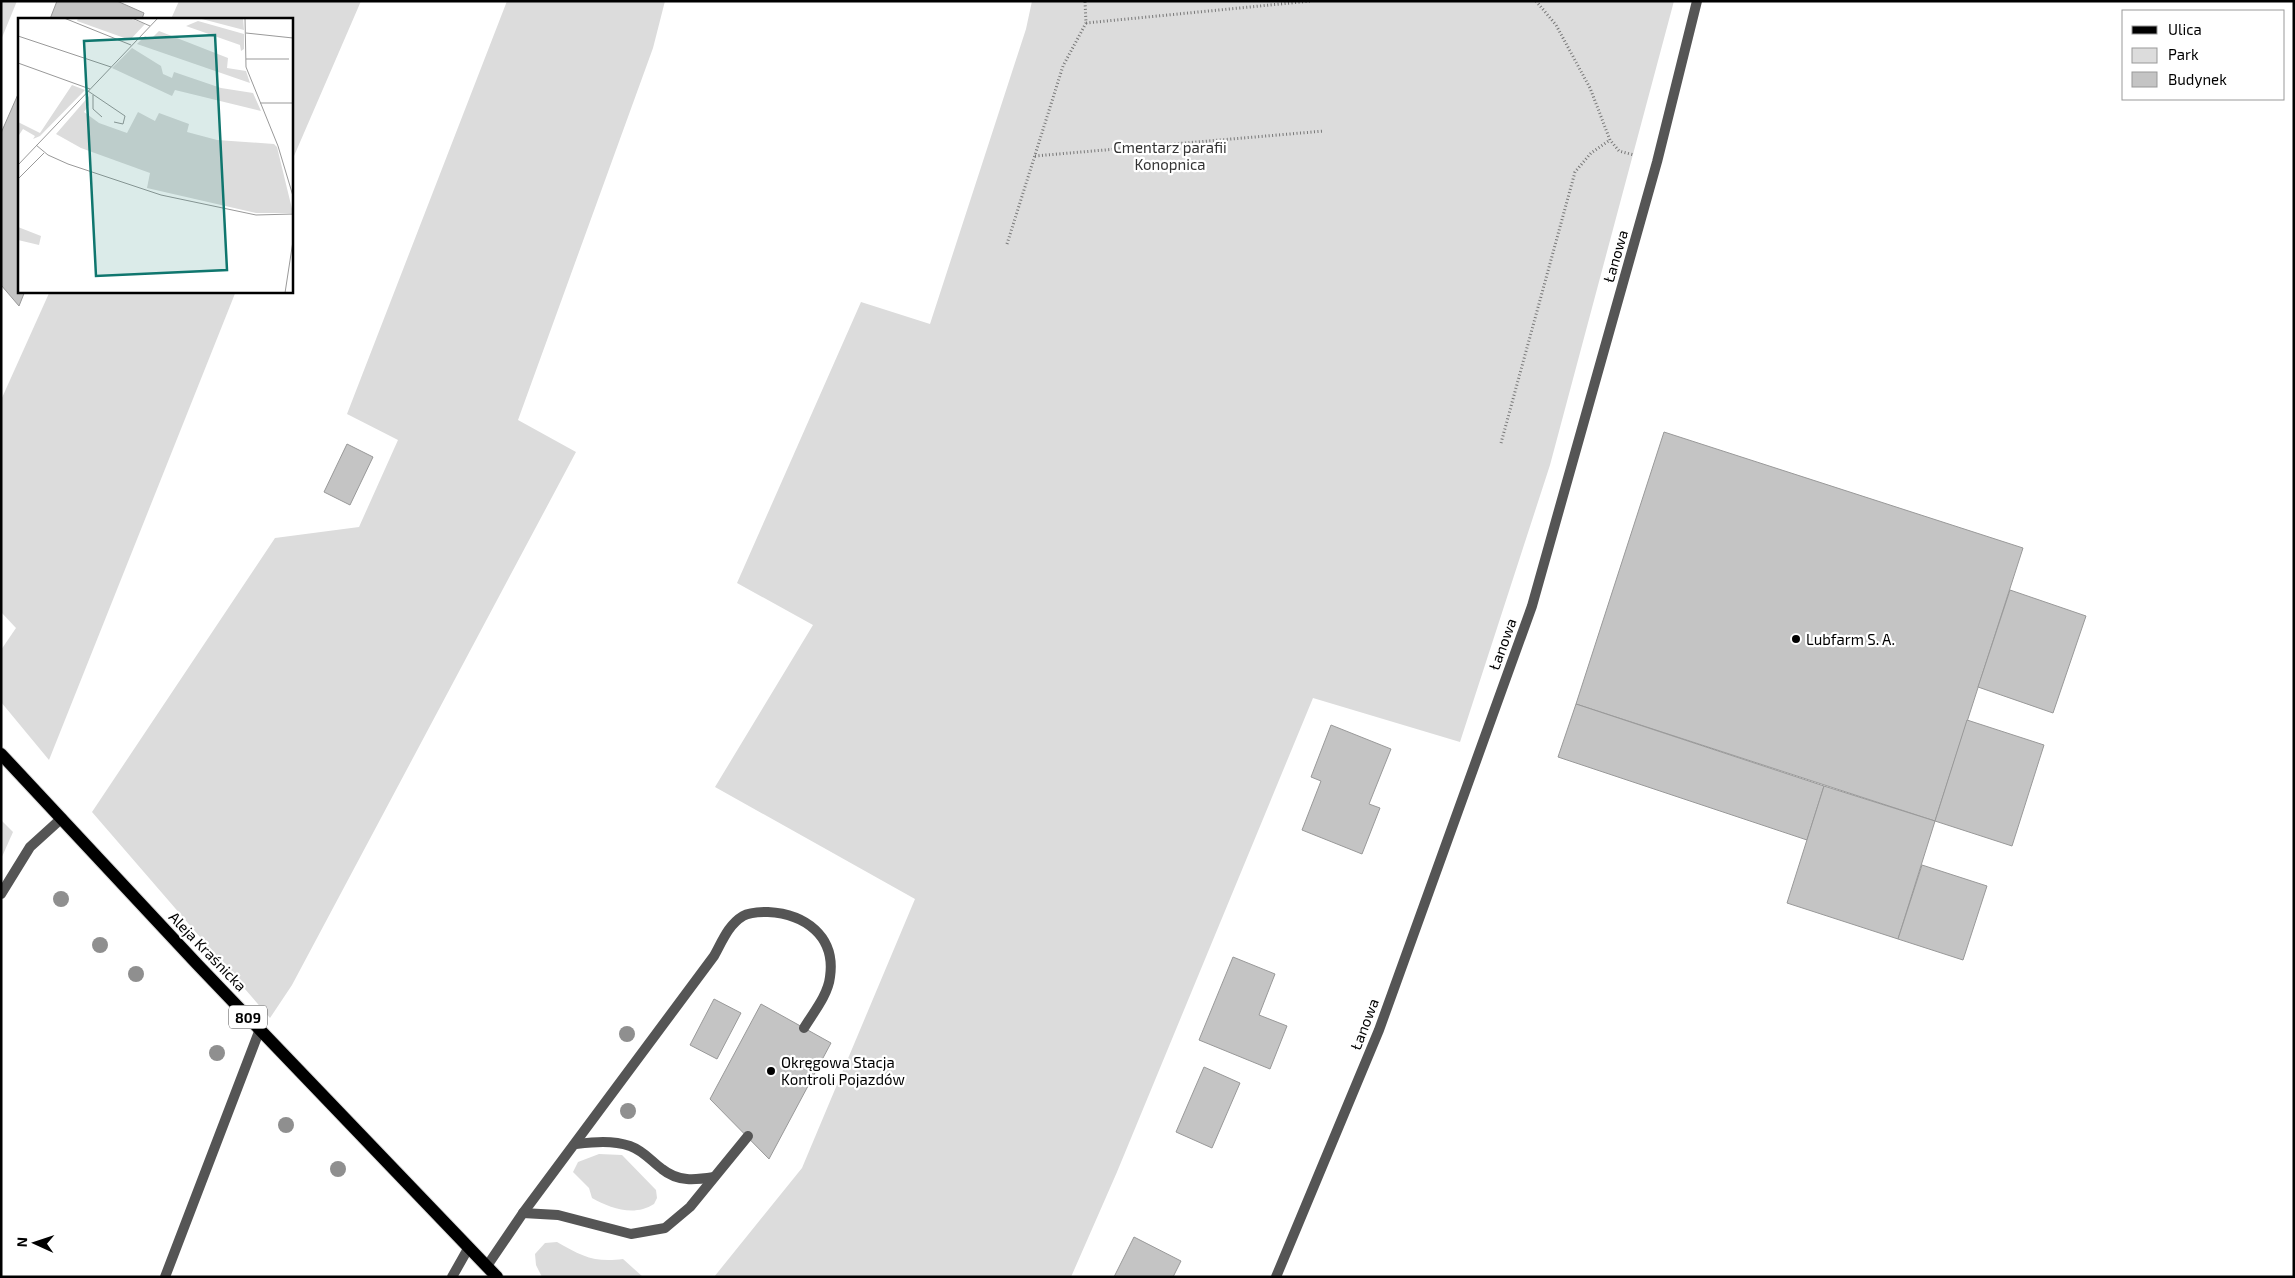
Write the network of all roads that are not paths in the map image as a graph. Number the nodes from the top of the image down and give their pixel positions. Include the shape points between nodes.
1 (1697, 1) edge
2 (1, 754) edge
3 (62, 818) junction
4 (1, 894) edge
5 (804, 1028) dead end
6 (260, 1030) junction
7 (748, 1136) dead end
8 (576, 1144) junction
9 (714, 1177) junction
10 (523, 1213) junction
11 (469, 1248) junction
12 (487, 1266) junction
13 (165, 1277) edge
14 (452, 1277) edge
15 (498, 1277) edge
16 (1276, 1277) edge

1 - 16 street, Łanowa via 1657,162 1532,606 1379,1030
2 - 3 main road, Aleja Kraśnicka / 809
3 - 4 street via 30,847
3 - 6 main road, Aleja Kraśnicka / 809
5 - 8 street via 827,990 830,977 828,956 820,934 799,918 778,913 756,912 743,916 731,926 714,956
6 - 11 main road, Aleja Kraśnicka / 809
6 - 13 street
7 - 9 street
8 - 9 street via 620,1143 648,1156 662,1170 676,1177 691,1180
8 - 10 street
9 - 10 street via 690,1207 665,1228 640,1233 604,1229 558,1215
10 - 12 street
11 - 12 main road, Aleja Kraśnicka / 809
11 - 14 street
12 - 15 main road, Aleja Kraśnicka / 809

